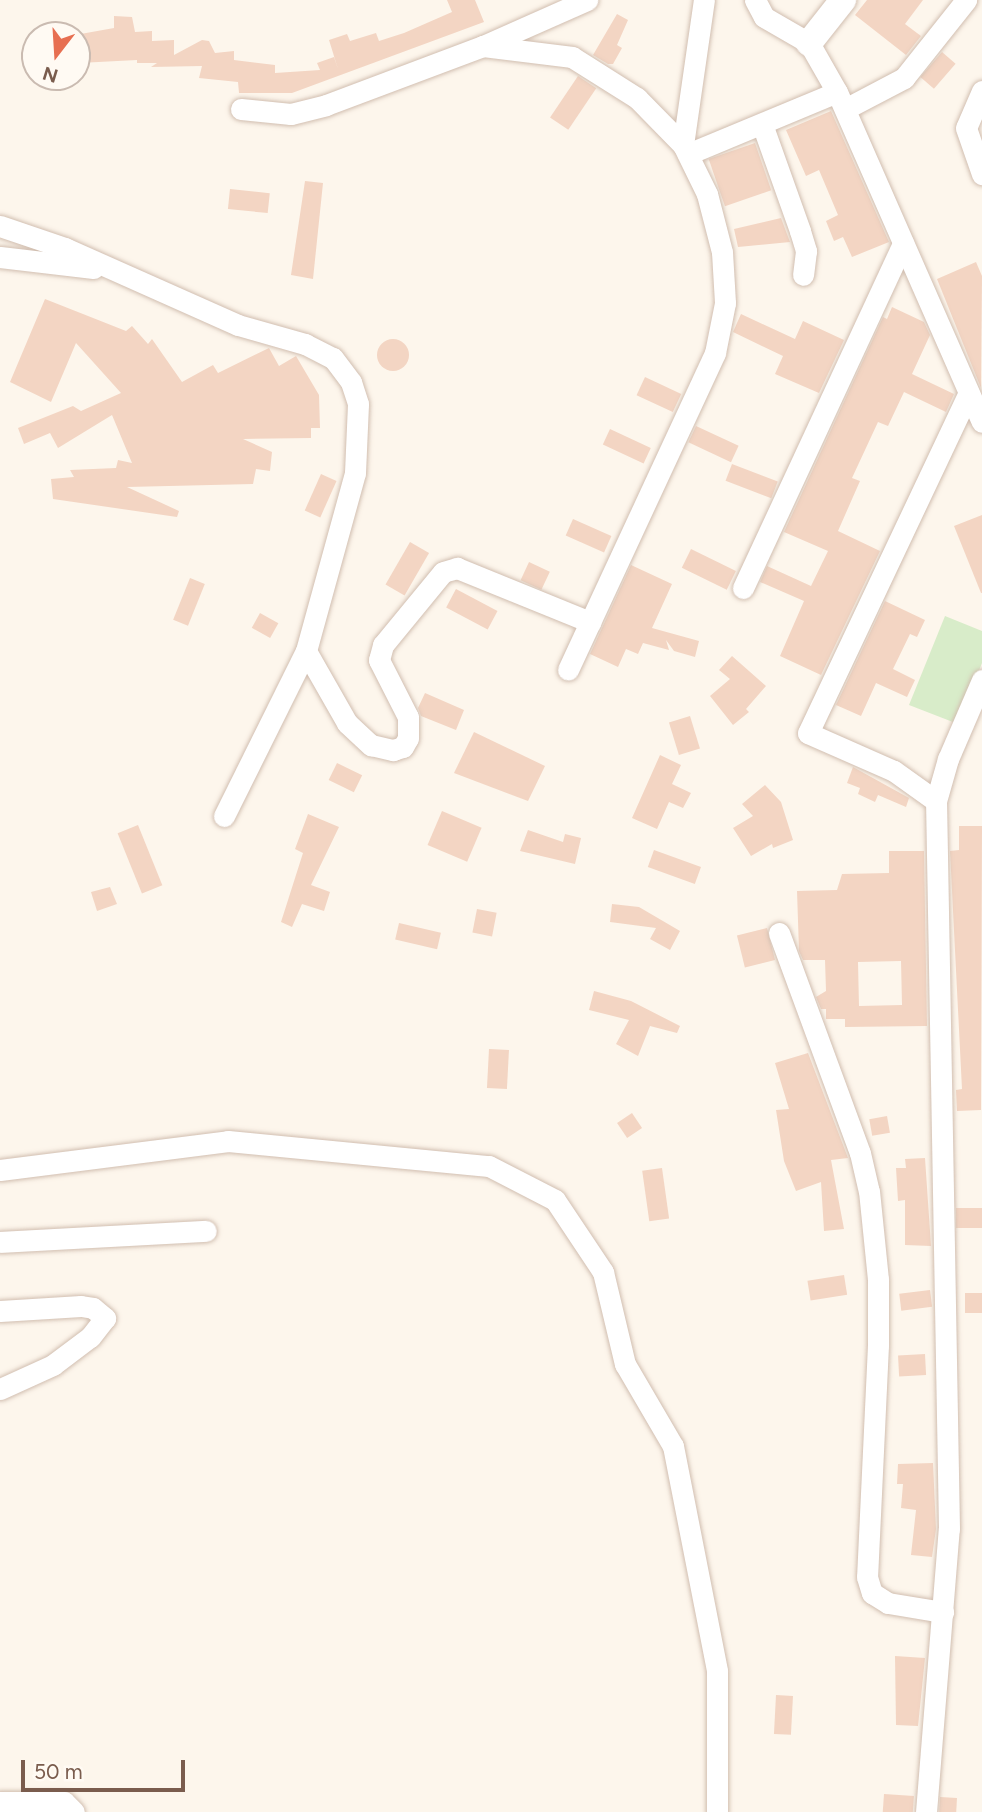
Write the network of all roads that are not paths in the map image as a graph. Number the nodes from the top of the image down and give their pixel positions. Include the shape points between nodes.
1 (587, 0) edge
2 (704, 0) edge
3 (755, 0) edge
4 (843, 0) edge
5 (965, 0) edge
6 (808, 43) junction
7 (483, 46) junction
8 (982, 90) edge
9 (841, 100) junction
10 (241, 109) dead end
11 (761, 124) junction
12 (686, 150) junction
13 (982, 174) edge
14 (0, 226) edge
15 (903, 243) junction
16 (0, 257) edge
17 (106, 270) junction
18 (803, 275) dead end
19 (970, 393) junction
20 (982, 422) edge
21 (743, 589) dead end
22 (590, 622) junction
23 (306, 651) junction
24 (568, 670) dead end
25 (982, 680) edge
26 (936, 801) junction
27 (223, 816) dead end
28 (779, 933) dead end
29 (0, 1170) edge
30 (206, 1231) dead end
31 (0, 1242) edge
32 (0, 1311) edge
33 (0, 1389) edge
34 (943, 1612) junction
35 (0, 1802) edge
36 (74, 1812) edge
37 (717, 1812) edge
38 (926, 1812) edge

1 - 7 street
2 - 12 street
3 - 6 street via 771,23
4 - 6 street
5 - 9 street via 904,78
6 - 9 street
7 - 10 street via 291,114
7 - 12 street via 572,57 637,98
8 - 13 street via 966,128
9 - 11 street
9 - 15 street
11 - 12 street
11 - 18 street via 803,241
12 - 22 street via 707,194 722,253 725,303 715,353
14 - 17 street via 65,248
15 - 19 street
15 - 21 street
16 - 17 street
17 - 23 street via 238,325 305,344 333,358 351,382 358,404 355,473
19 - 20 street
19 - 26 street via 808,733 894,771
22 - 23 street via 457,568 443,572 383,645 379,660 408,717 408,737 403,747 393,750 371,745 347,723
22 - 24 street
23 - 27 street
25 - 26 street via 948,759
26 - 34 street via 949,1529
28 - 34 street via 860,1153 869,1191 878,1279 878,1345 867,1577 873,1593 888,1603
29 - 37 street via 228,1141 489,1166 555,1200 603,1272 625,1364 673,1446 717,1671
30 - 31 street
32 - 33 street via 81,1306 93,1308 105,1318 53,1365
34 - 38 street
35 - 36 street via 64,1802

